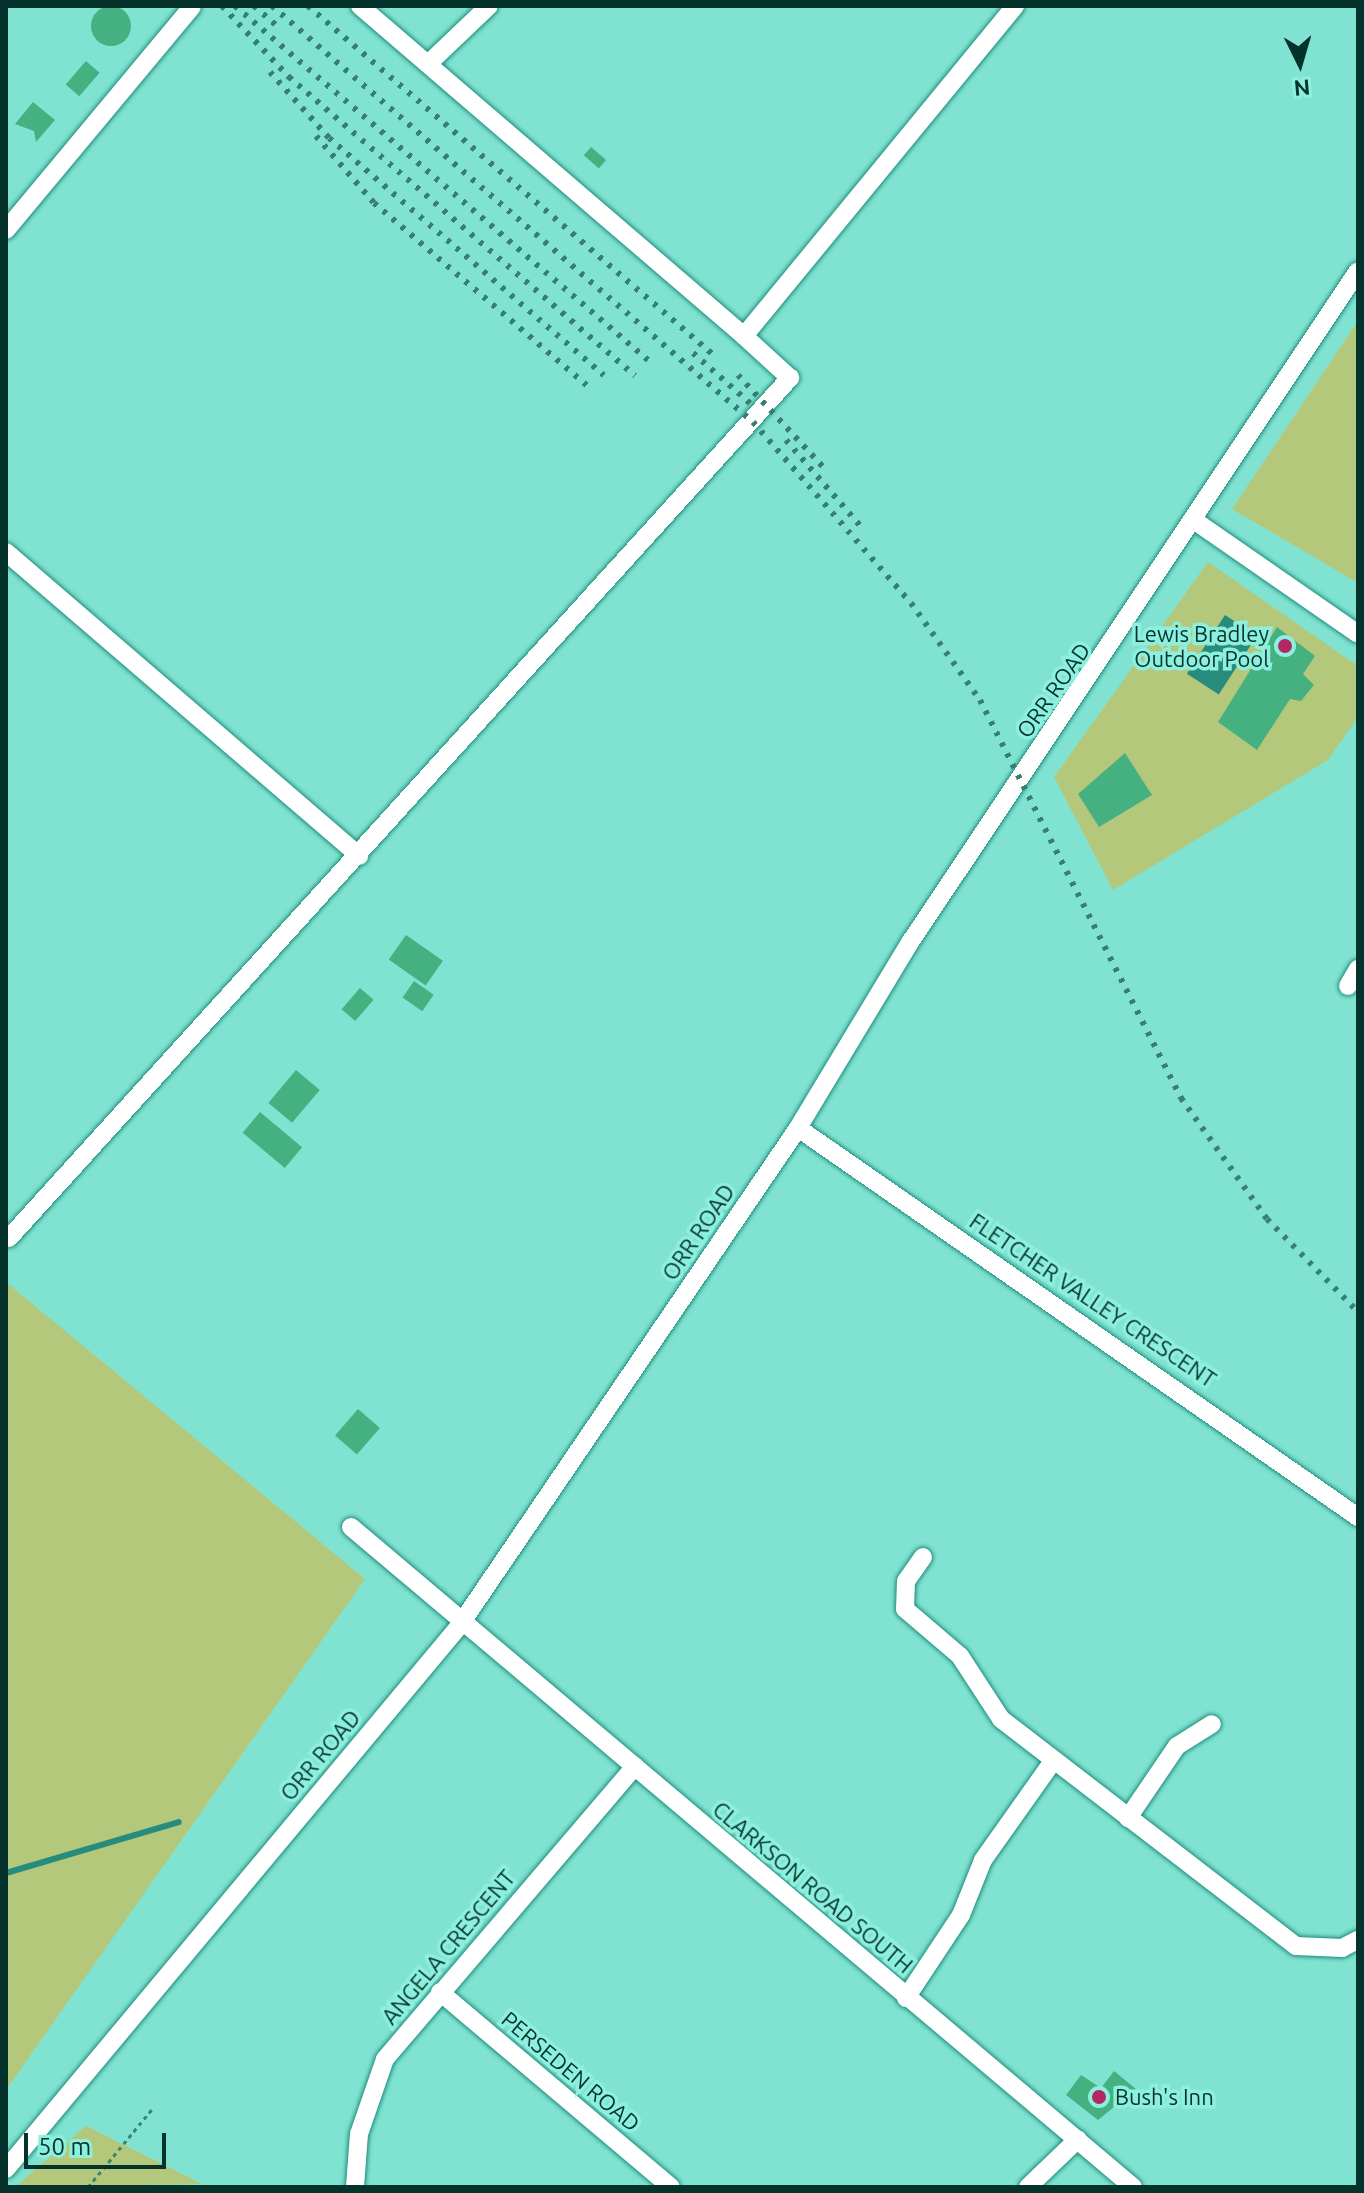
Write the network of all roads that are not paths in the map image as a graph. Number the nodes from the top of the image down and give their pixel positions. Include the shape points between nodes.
1 (360, 6) edge
2 (489, 6) edge
3 (1015, 6) edge
4 (192, 7) edge
5 (428, 64) junction
6 (6, 230) edge
7 (1358, 271) edge
8 (744, 336) junction
9 (1195, 521) junction
10 (6, 552) edge
11 (1358, 634) edge
12 (359, 856) junction
13 (798, 1128) junction
14 (9, 1238) dead end
15 (1358, 1517) edge
16 (351, 1527) dead end
17 (923, 1557) dead end
18 (460, 1625) junction
19 (1212, 1724) dead end
20 (1053, 1761) junction
21 (635, 1766) junction
22 (1128, 1818) junction
23 (1358, 1940) edge
24 (440, 1992) junction
25 (906, 1998) junction
26 (1078, 2139) junction
27 (6, 2169) edge
28 (355, 2187) edge
29 (671, 2187) edge
30 (1028, 2187) edge
31 (1133, 2187) edge

1 - 5 street
2 - 5 street
3 - 8 street
4 - 6 street
5 - 8 street
7 - 9 street, ORR ROAD
8 - 12 street via 790,378
9 - 11 street
9 - 13 street, ORR ROAD via 911,941
10 - 12 street
12 - 14 street
13 - 15 street, FLETCHER VALLEY CRESCENT
13 - 18 street, ORR ROAD
16 - 18 street, CLARKSON ROAD SOUTH
17 - 20 street via 906,1581 905,1609 960,1656 1001,1719
18 - 21 street, CLARKSON ROAD SOUTH
18 - 27 street, ORR ROAD
19 - 22 street via 1177,1746
20 - 22 street
20 - 25 street via 983,1860 961,1915
21 - 24 street, ANGELA CRESCENT
21 - 25 street, CLARKSON ROAD SOUTH
22 - 23 street via 1296,1946 1342,1948
24 - 28 street, ANGELA CRESCENT via 385,2059 370,2091
24 - 29 street, PERSEDEN ROAD
25 - 26 street, CLARKSON ROAD SOUTH
26 - 30 street
26 - 31 street, CLARKSON ROAD SOUTH

